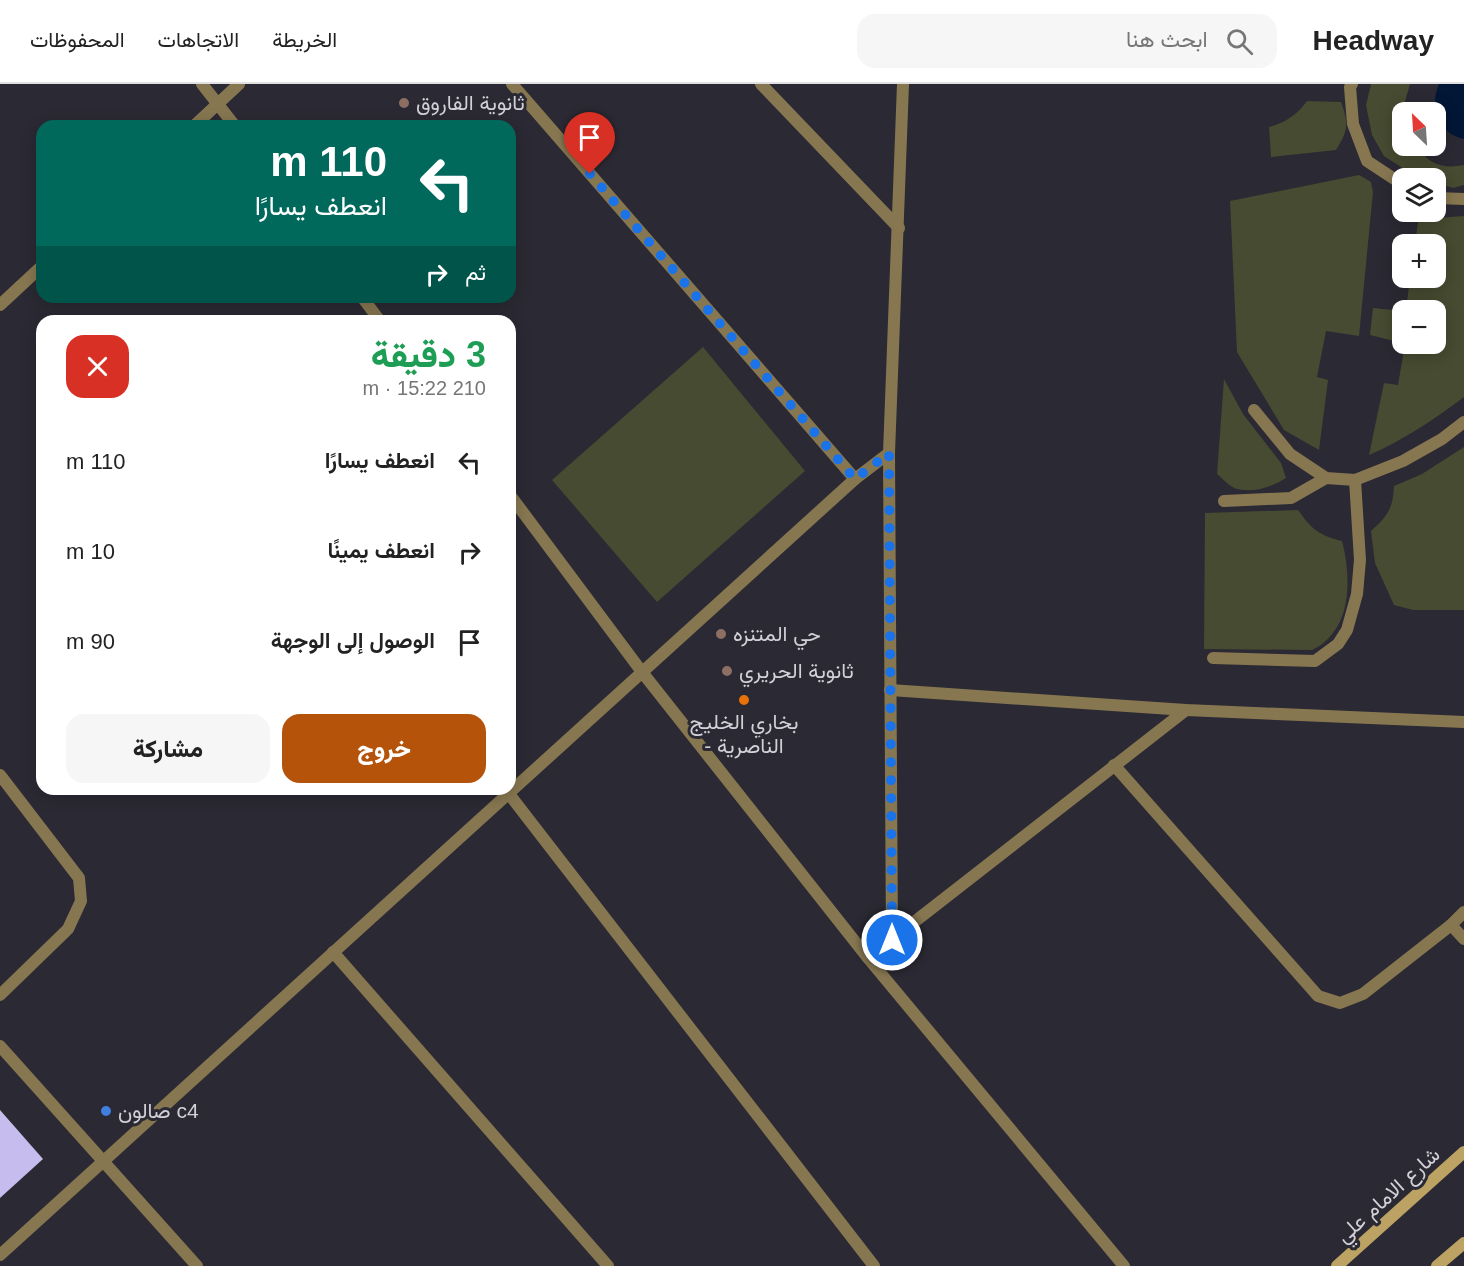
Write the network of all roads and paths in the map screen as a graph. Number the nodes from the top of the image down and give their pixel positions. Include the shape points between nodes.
1 (202, 84) edge
2 (238, 84) edge
3 (512, 84) edge
4 (761, 84) edge
5 (903, 84) edge
6 (1352, 84) edge
7 (218, 104) junction
8 (201, 120) edge
9 (230, 120) edge
10 (1392, 177) edge
11 (1446, 198) edge
12 (1464, 199) edge
13 (899, 228) junction
14 (36, 272) edge
15 (0, 305) edge
16 (1254, 410) dead end
17 (1464, 422) edge
18 (889, 453) junction
19 (1326, 478) junction
20 (855, 479) junction
21 (1355, 480) junction
22 (1224, 501) dead end
23 (516, 503) edge
24 (1213, 658) dead end
25 (642, 672) junction
26 (890, 690) junction
27 (1186, 710) junction
28 (1464, 722) edge
29 (1114, 765) junction
30 (0, 775) edge
31 (516, 788) edge
32 (508, 795) edge
33 (510, 795) edge
34 (1464, 912) edge
35 (1451, 925) junction
36 (1464, 939) edge
37 (892, 940) junction
38 (333, 952) junction
39 (868, 958) junction
40 (0, 995) edge
41 (0, 1046) edge
42 (1464, 1152) edge
43 (104, 1161) junction
44 (1464, 1243) edge
45 (0, 1255) edge
46 (197, 1266) edge
47 (608, 1266) edge
48 (874, 1266) edge
49 (1124, 1266) edge
50 (1337, 1266) edge
51 (1437, 1266) edge

1 - 7 street
2 - 7 street
3 - 20 street
4 - 13 street
5 - 13 street
6 - 10 street via 1353,124 1367,161
7 - 8 street
7 - 9 street
11 - 12 street
13 - 18 street
14 - 15 street
16 - 19 street via 1290,454
17 - 21 street via 1403,461
18 - 20 street
18 - 26 street
19 - 21 street
19 - 22 street via 1291,498
20 - 25 street
21 - 24 street via 1360,560 1357,594 1347,630 1338,644 1315,662
23 - 25 street
25 - 31 street
25 - 39 street
26 - 27 street
26 - 37 street
27 - 28 street
27 - 29 street
29 - 35 street via 1318,996 1340,1003 1363,994
29 - 37 street
30 - 40 street via 79,878 81,901 68,929
32 - 38 street
33 - 48 street
34 - 35 street
35 - 36 street
37 - 39 street
38 - 43 street
38 - 47 street
39 - 49 street
41 - 43 street
42 - 50 main road, شارع الامام علي
43 - 45 street
43 - 46 street
44 - 51 main road

